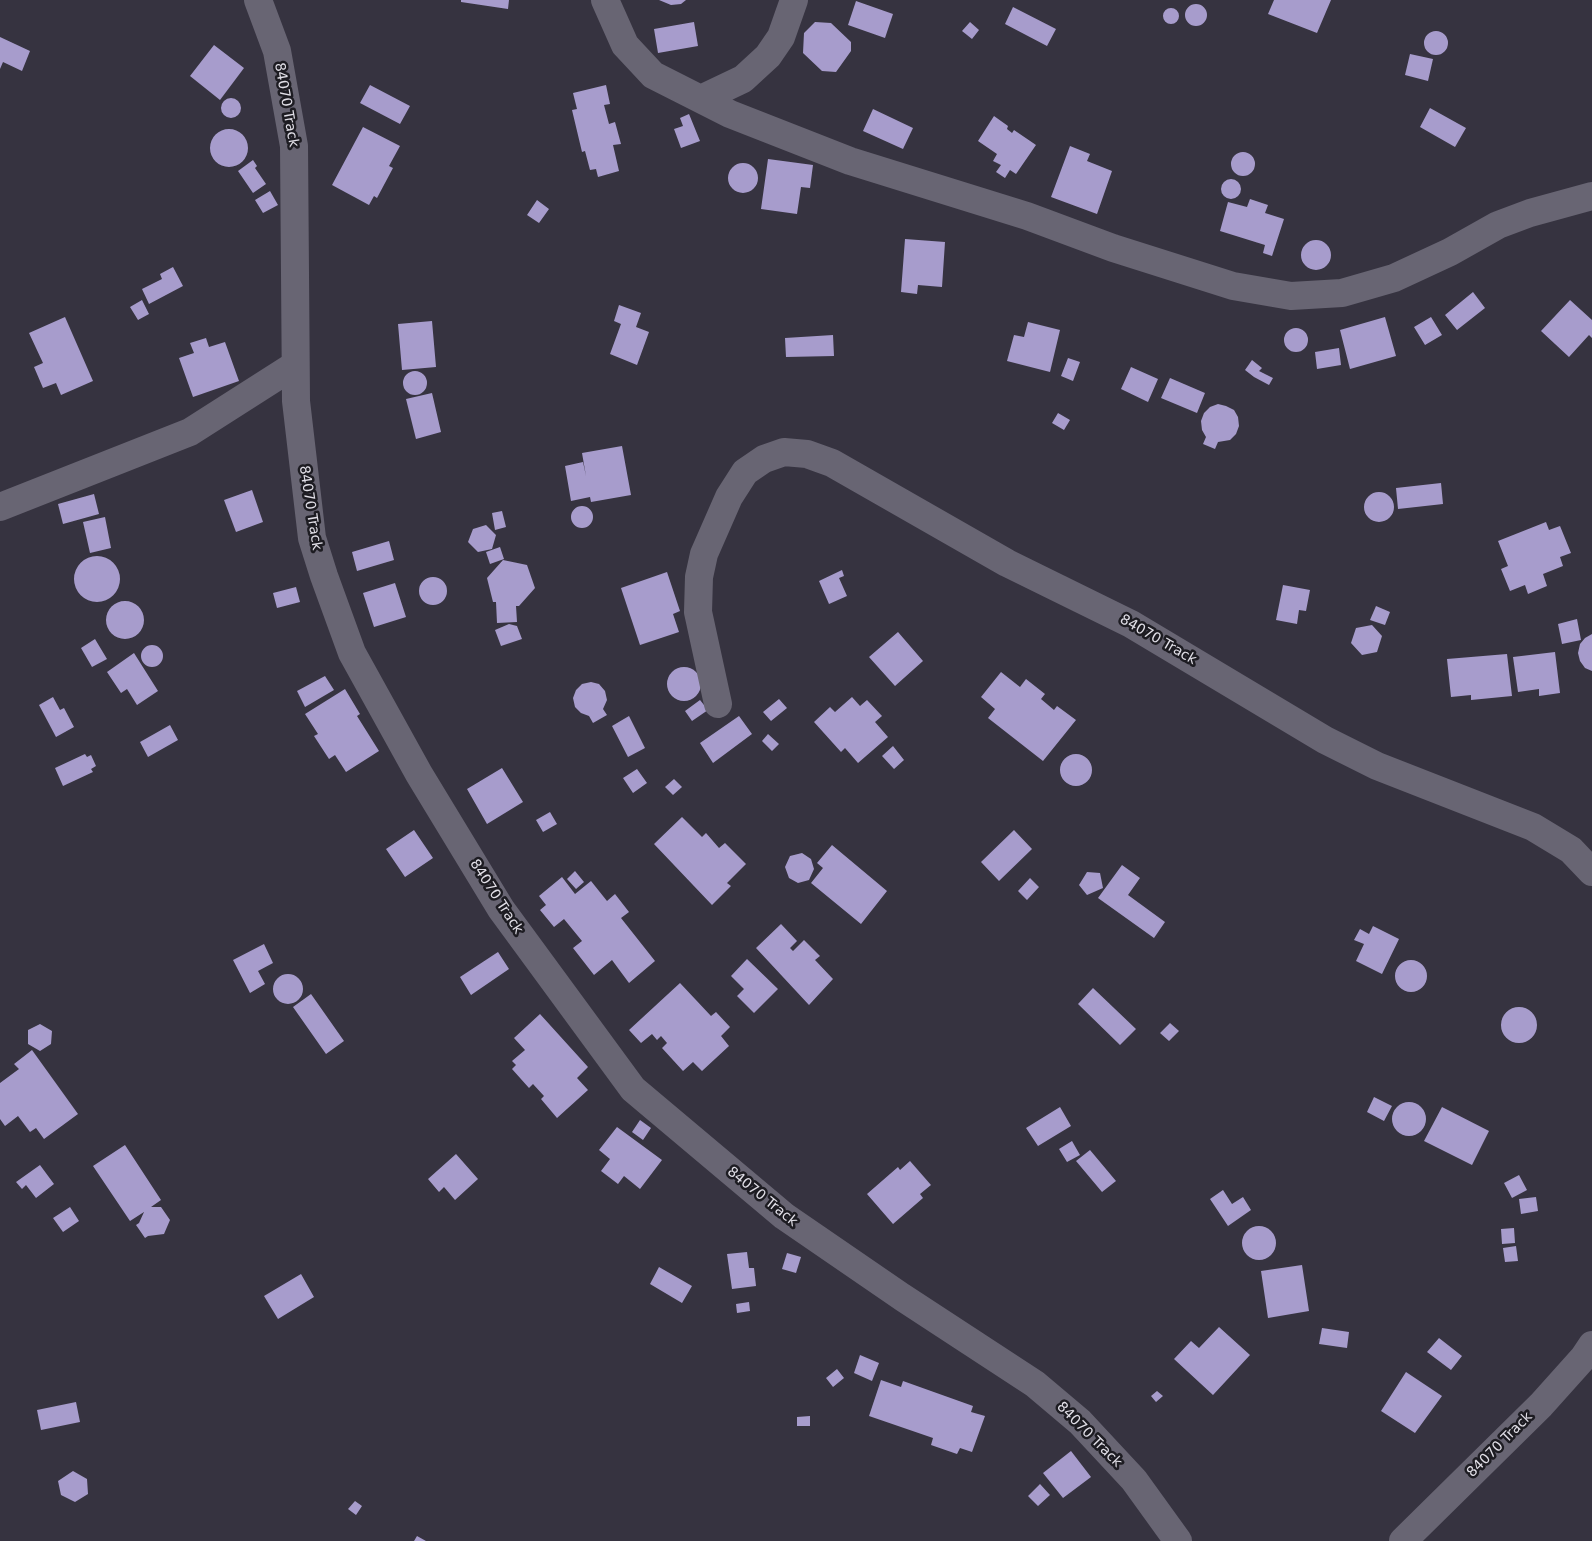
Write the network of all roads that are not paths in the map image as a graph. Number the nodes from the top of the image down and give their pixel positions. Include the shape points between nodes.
1 (258, 0) edge
2 (605, 0) edge
3 (794, 0) edge
4 (701, 99) junction
5 (1592, 196) edge
6 (295, 365) junction
7 (0, 507) edge
8 (718, 704) dead end
9 (1592, 872) edge
10 (1592, 1345) edge
11 (1178, 1541) edge
12 (1403, 1541) edge

1 - 6 street, 84070 Track via 277,51 294,146
2 - 4 street via 625,45 653,76
3 - 4 street via 781,37 768,56 743,79
4 - 5 street via 730,114 850,162 1027,216 1113,248 1233,286 1291,296 1342,293 1394,278 1498,225
6 - 7 street via 190,432
6 - 11 street, 84070 Track via 296,401 312,538 352,653 419,774 501,909 633,1089 784,1216 1036,1384 1080,1422 1134,1480
8 - 9 street, 84070 Track via 698,612 699,577 707,546 744,472 764,459 784,452 807,454 832,463 1007,564 1131,624 1326,740 1377,766 1533,827 1571,850
10 - 12 street, 84070 Track via 1541,1405

